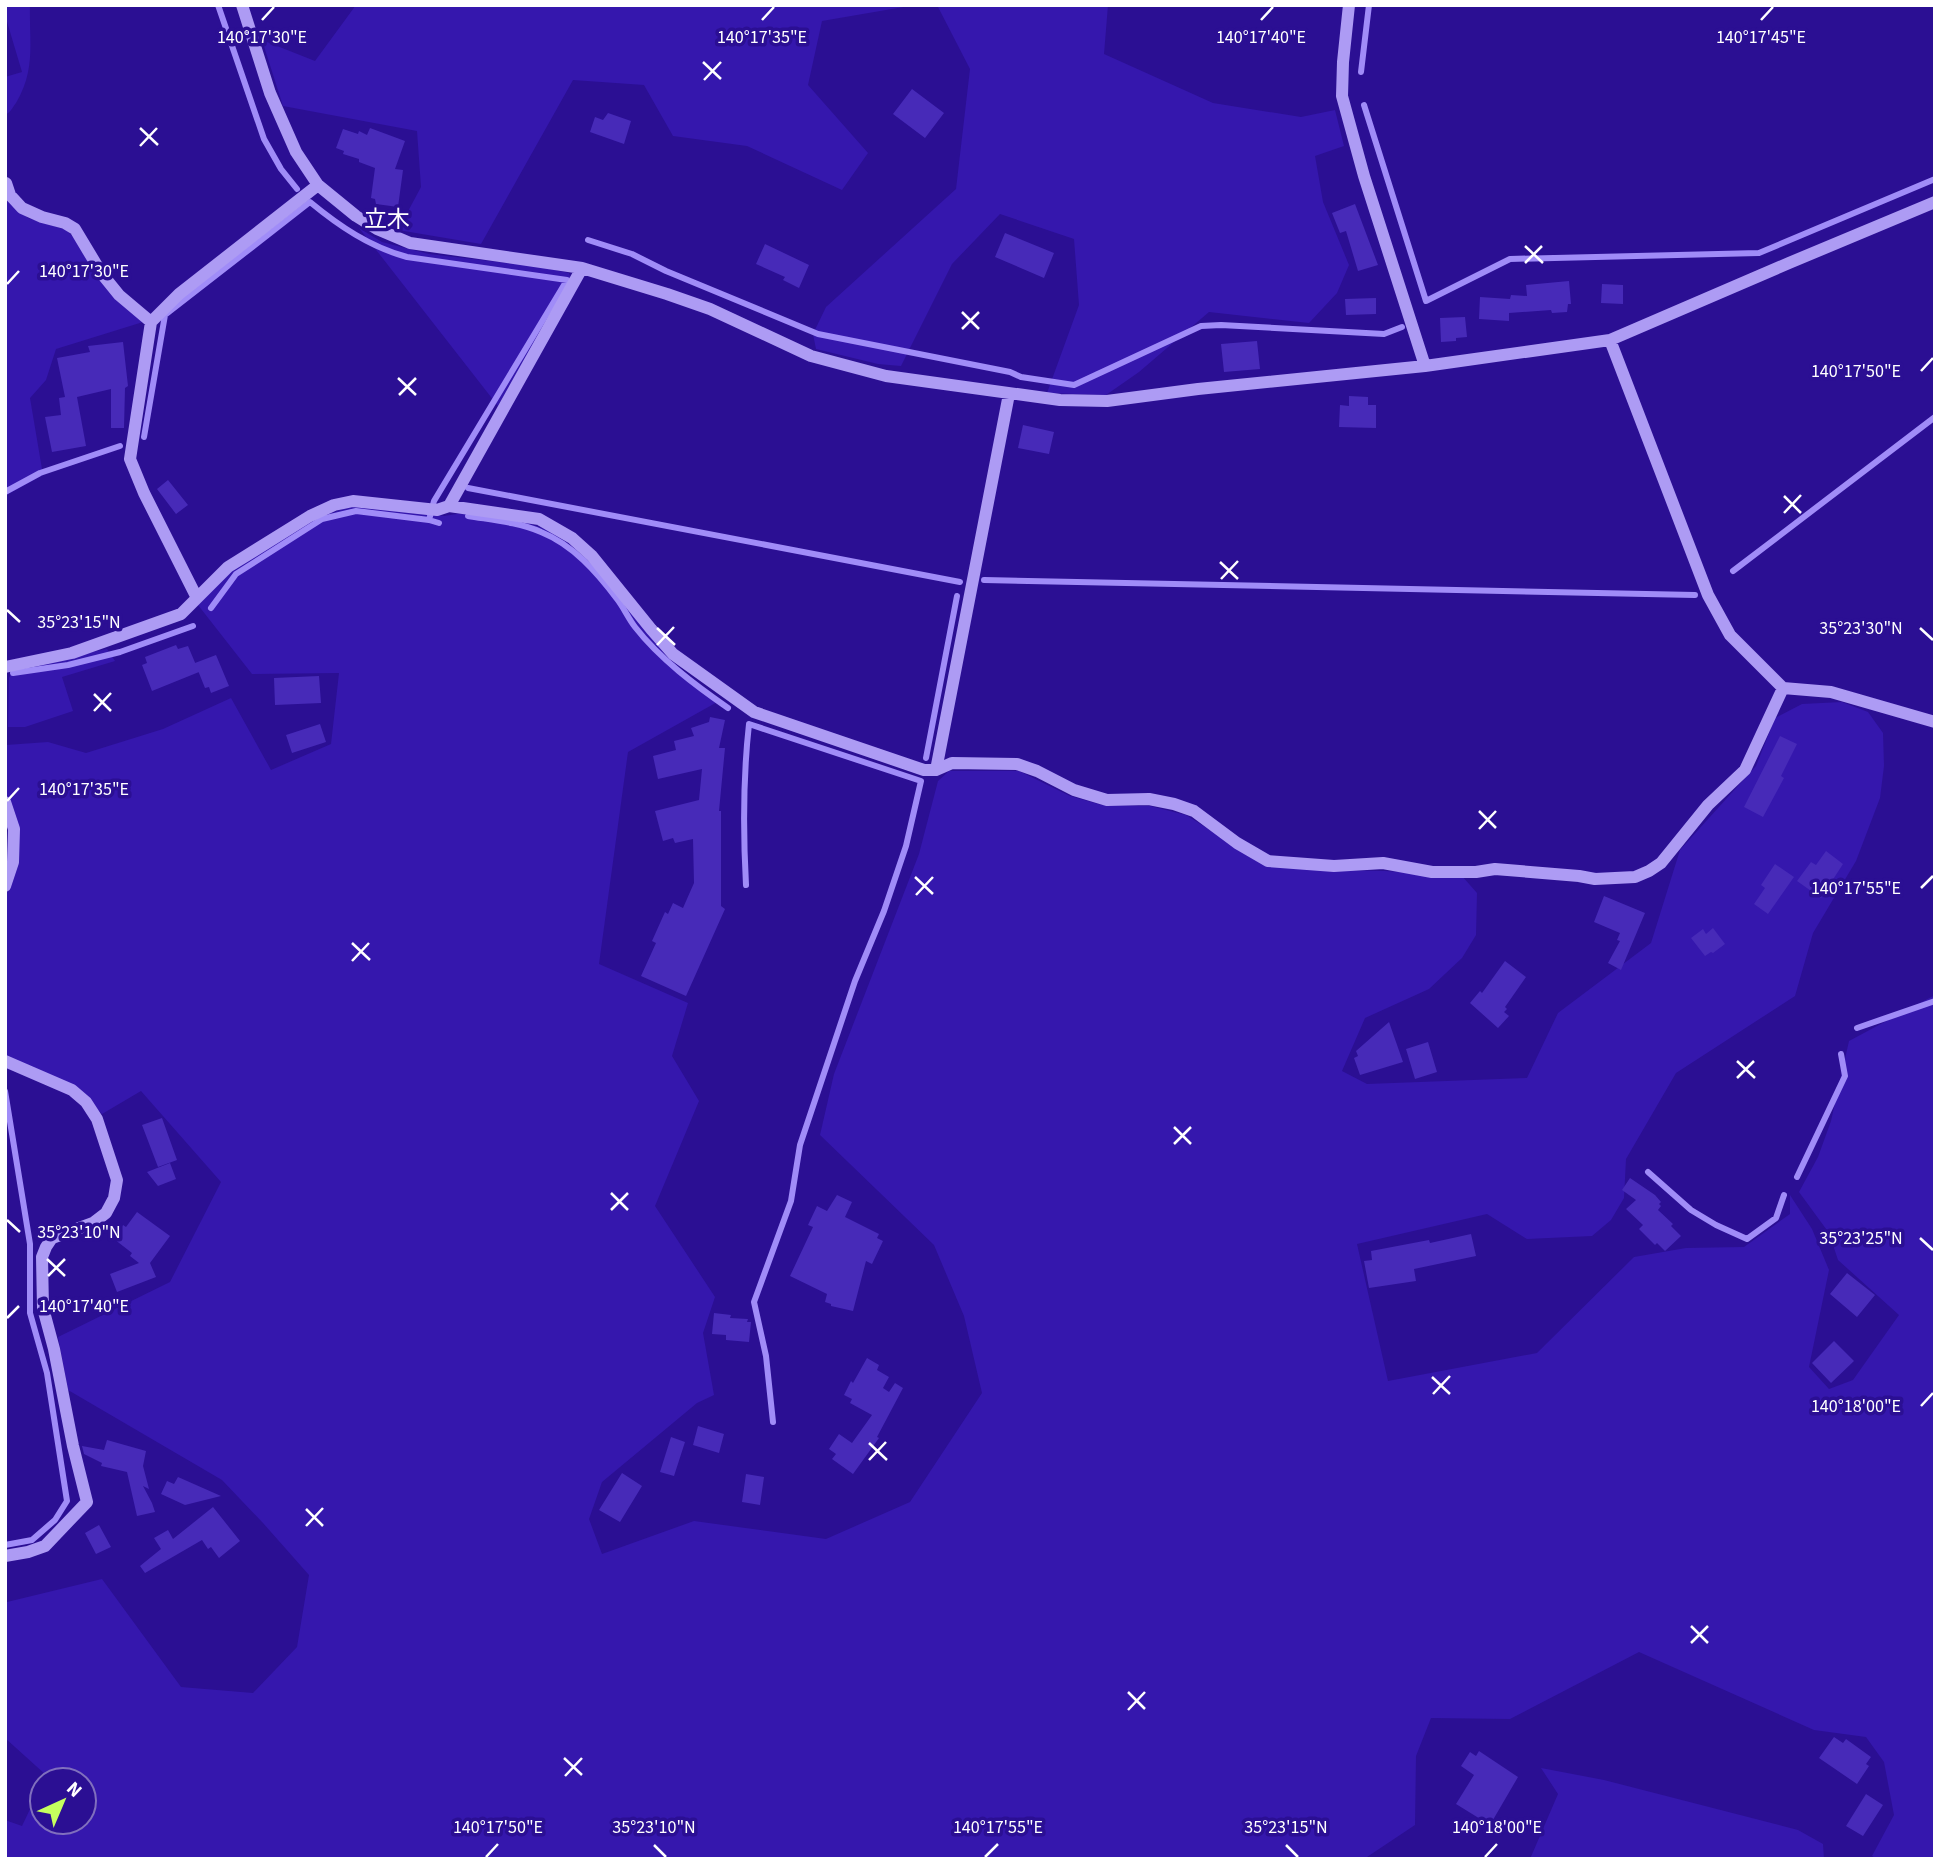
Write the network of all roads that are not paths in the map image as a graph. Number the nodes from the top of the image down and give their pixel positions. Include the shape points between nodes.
1 (242, 5) edge
2 (1349, 5) edge
3 (6, 183) edge
4 (318, 185) junction
5 (1935, 202) edge
6 (582, 268) junction
7 (151, 321) junction
8 (1610, 340) junction
9 (1425, 366) junction
10 (1009, 394) junction
11 (437, 508) junction
12 (197, 598) junction
13 (5, 667) edge
14 (1783, 688) junction
15 (1935, 722) edge
16 (936, 770) junction
17 (5, 802) edge
18 (5, 886) edge
19 (5, 1061) edge
20 (5, 1556) edge

1 - 4 street via 270,93 296,152
2 - 9 street via 1342,96
3 - 7 street via 22,208 75,229 119,295
4 - 6 street via 356,216 410,243
4 - 7 street
5 - 8 street
6 - 10 street via 710,309 811,356 886,376
6 - 11 street
7 - 12 street via 130,459
8 - 9 street
8 - 14 street via 1708,594 1730,635
9 - 10 street via 1107,401
10 - 16 street
11 - 12 street via 353,501 334,505 228,567
11 - 16 street via 539,519 592,556 673,654 754,712 924,770
12 - 13 street via 181,614 158,624 72,653
14 - 15 street via 1831,692
14 - 16 street via 1745,770 1708,805 1661,863 1635,877 1595,879 1495,869 1432,872 1382,863 1334,866 1268,861 1194,811 1174,804 1149,799 1107,800 1017,764 952,763
17 - 18 street via 14,829 13,862
19 - 20 street via 72,1090 86,1102 97,1119 117,1180 106,1213 93,1223 52,1238 42,1257 43,1308 87,1502 45,1546

